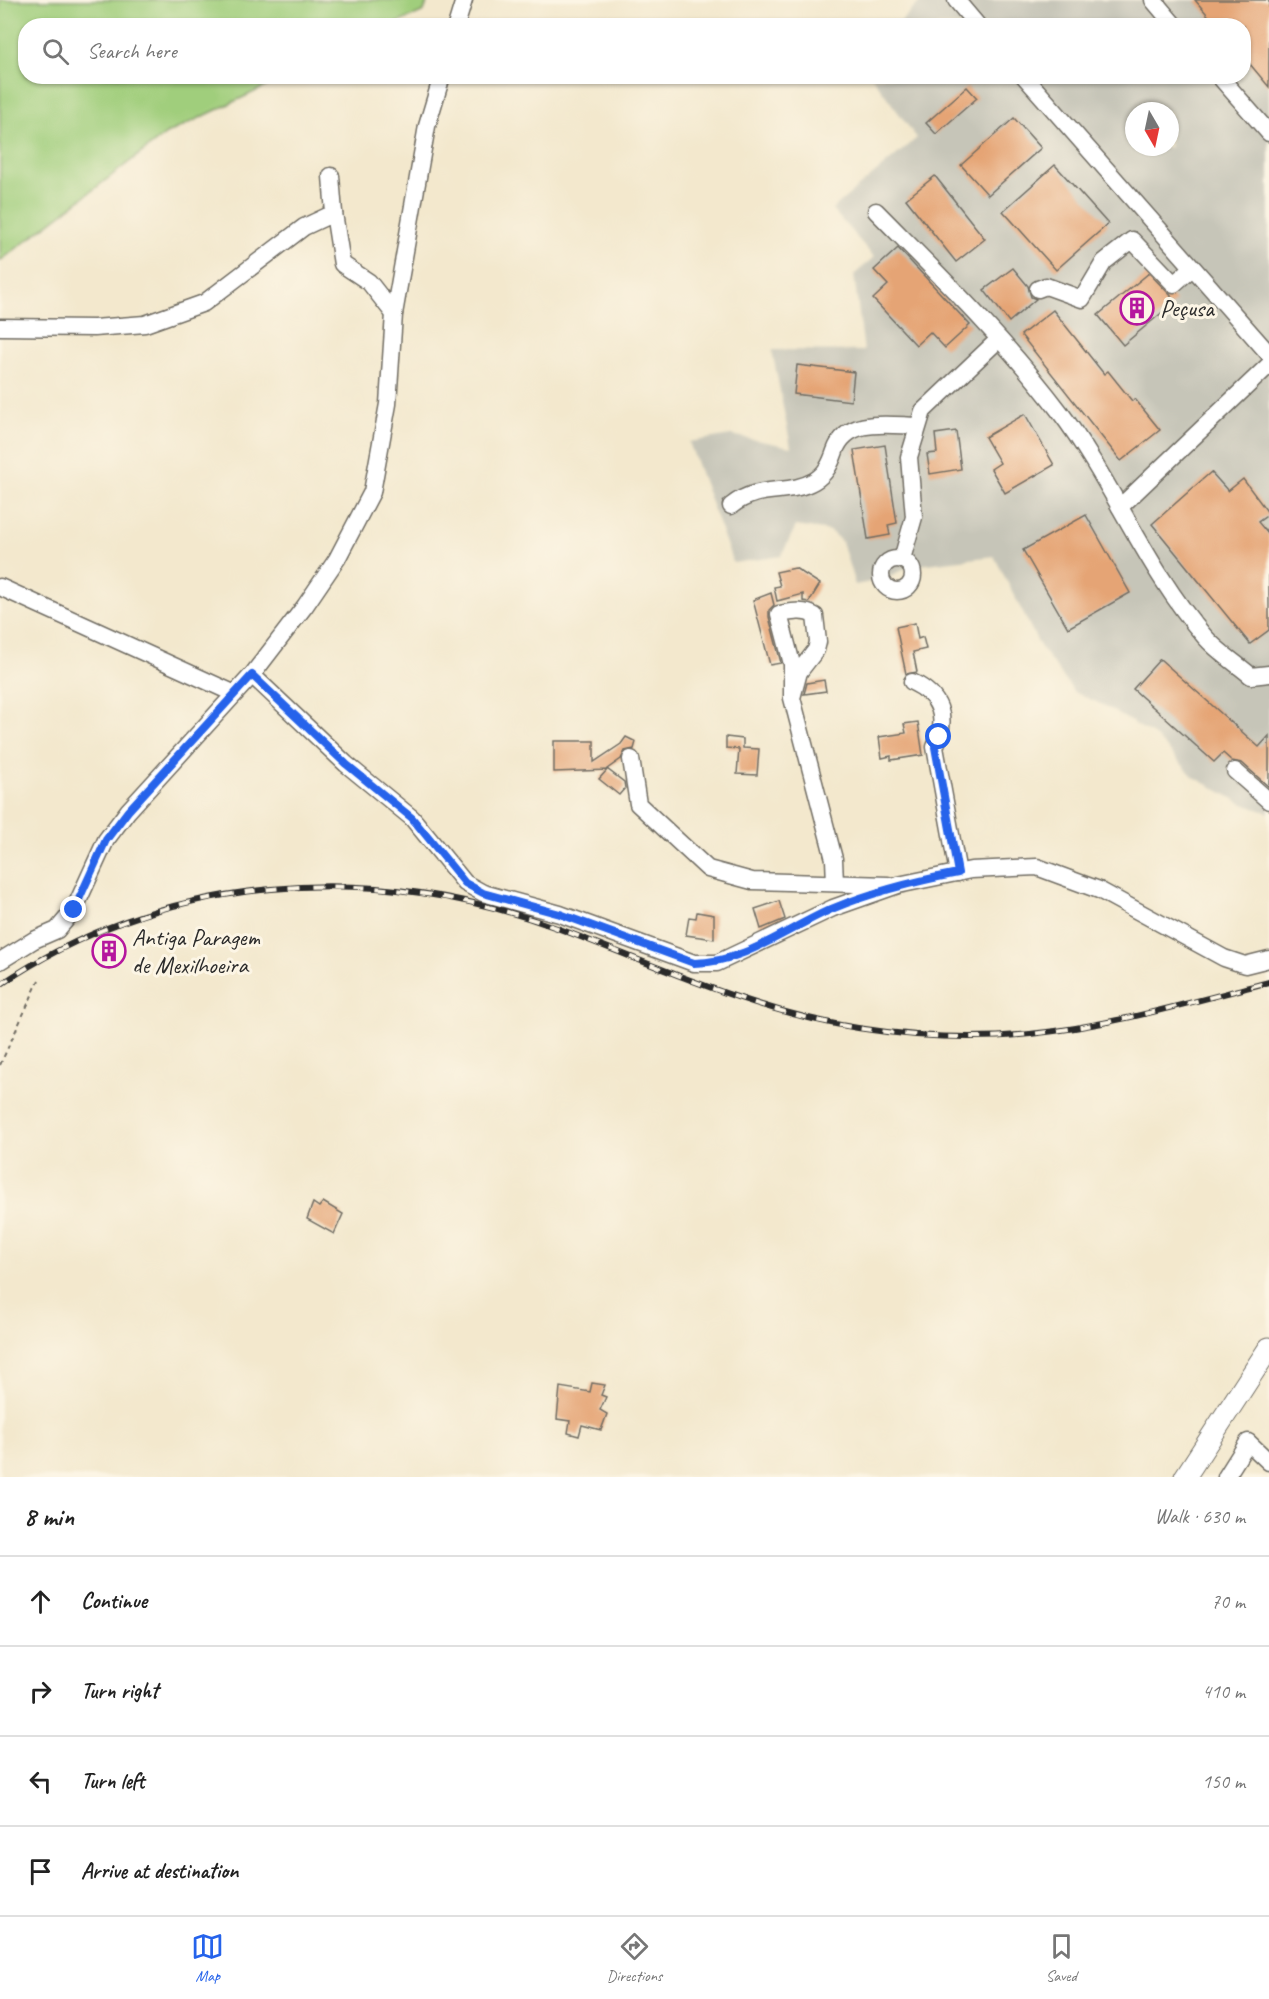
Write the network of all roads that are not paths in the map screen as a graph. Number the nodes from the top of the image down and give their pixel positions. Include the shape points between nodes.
1 (464, 0) edge
2 (956, 0) edge
3 (1153, 0) edge
4 (458, 18) edge
5 (971, 18) edge
6 (1168, 18) edge
7 (440, 84) edge
8 (1030, 84) edge
9 (1226, 84) edge
10 (1269, 133) edge
11 (331, 176) dead end
12 (876, 211) dead end
13 (334, 213) junction
14 (1192, 268) junction
15 (1038, 289) dead end
16 (394, 314) junction
17 (0, 327) edge
18 (999, 339) junction
19 (1269, 354) edge
20 (1269, 365) edge
21 (916, 426) junction
22 (731, 506) dead end
23 (1120, 507) junction
24 (902, 559) dead end
25 (0, 587) edge
26 (1269, 674) edge
27 (252, 675) junction
28 (912, 682) dead end
29 (233, 693) junction
30 (792, 698) junction
31 (631, 759) dead end
32 (1235, 771) dead end
33 (1269, 801) edge
34 (958, 873) junction
35 (835, 883) junction
36 (898, 885) junction
37 (1269, 959) edge
38 (0, 961) edge
39 (1264, 1355) edge
40 (1269, 1462) edge
41 (1169, 1477) edge
42 (1185, 1477) edge
43 (1226, 1477) edge

1 - 4 street
2 - 5 street
3 - 6 street
7 - 16 street via 427,126
8 - 14 street
9 - 10 street
11 - 13 street
12 - 18 street
13 - 16 street via 342,264 369,282
13 - 17 street via 304,226 204,303 145,324
14 - 15 street via 1174,284 1132,240 1104,262 1082,299 1046,286
14 - 19 street
16 - 27 street via 388,404 372,492 337,559
18 - 21 street via 934,397
18 - 23 street via 1061,413
20 - 23 street
21 - 22 street via 862,425 838,442 826,471 814,481 745,495
21 - 24 street via 909,457 914,517
23 - 26 street via 1148,559 1206,639 1251,676
25 - 29 street
27 - 29 street
27 - 36 street via 346,764 412,818 465,883 483,893 560,914 694,963 717,963 833,909
28 - 34 street via 926,689 941,708 941,731 935,747
29 - 38 street via 106,840 74,910 57,930
30 - 30 street via 799,672 818,642 815,616 809,612 779,614 792,664
30 - 35 street via 834,859
31 - 35 street via 638,804 708,869 752,881
32 - 33 street
34 - 36 street
34 - 37 street via 1037,867 1100,890 1224,958 1245,965
35 - 36 street
39 - 41 main road
39 - 42 main road
40 - 43 street via 1248,1442

